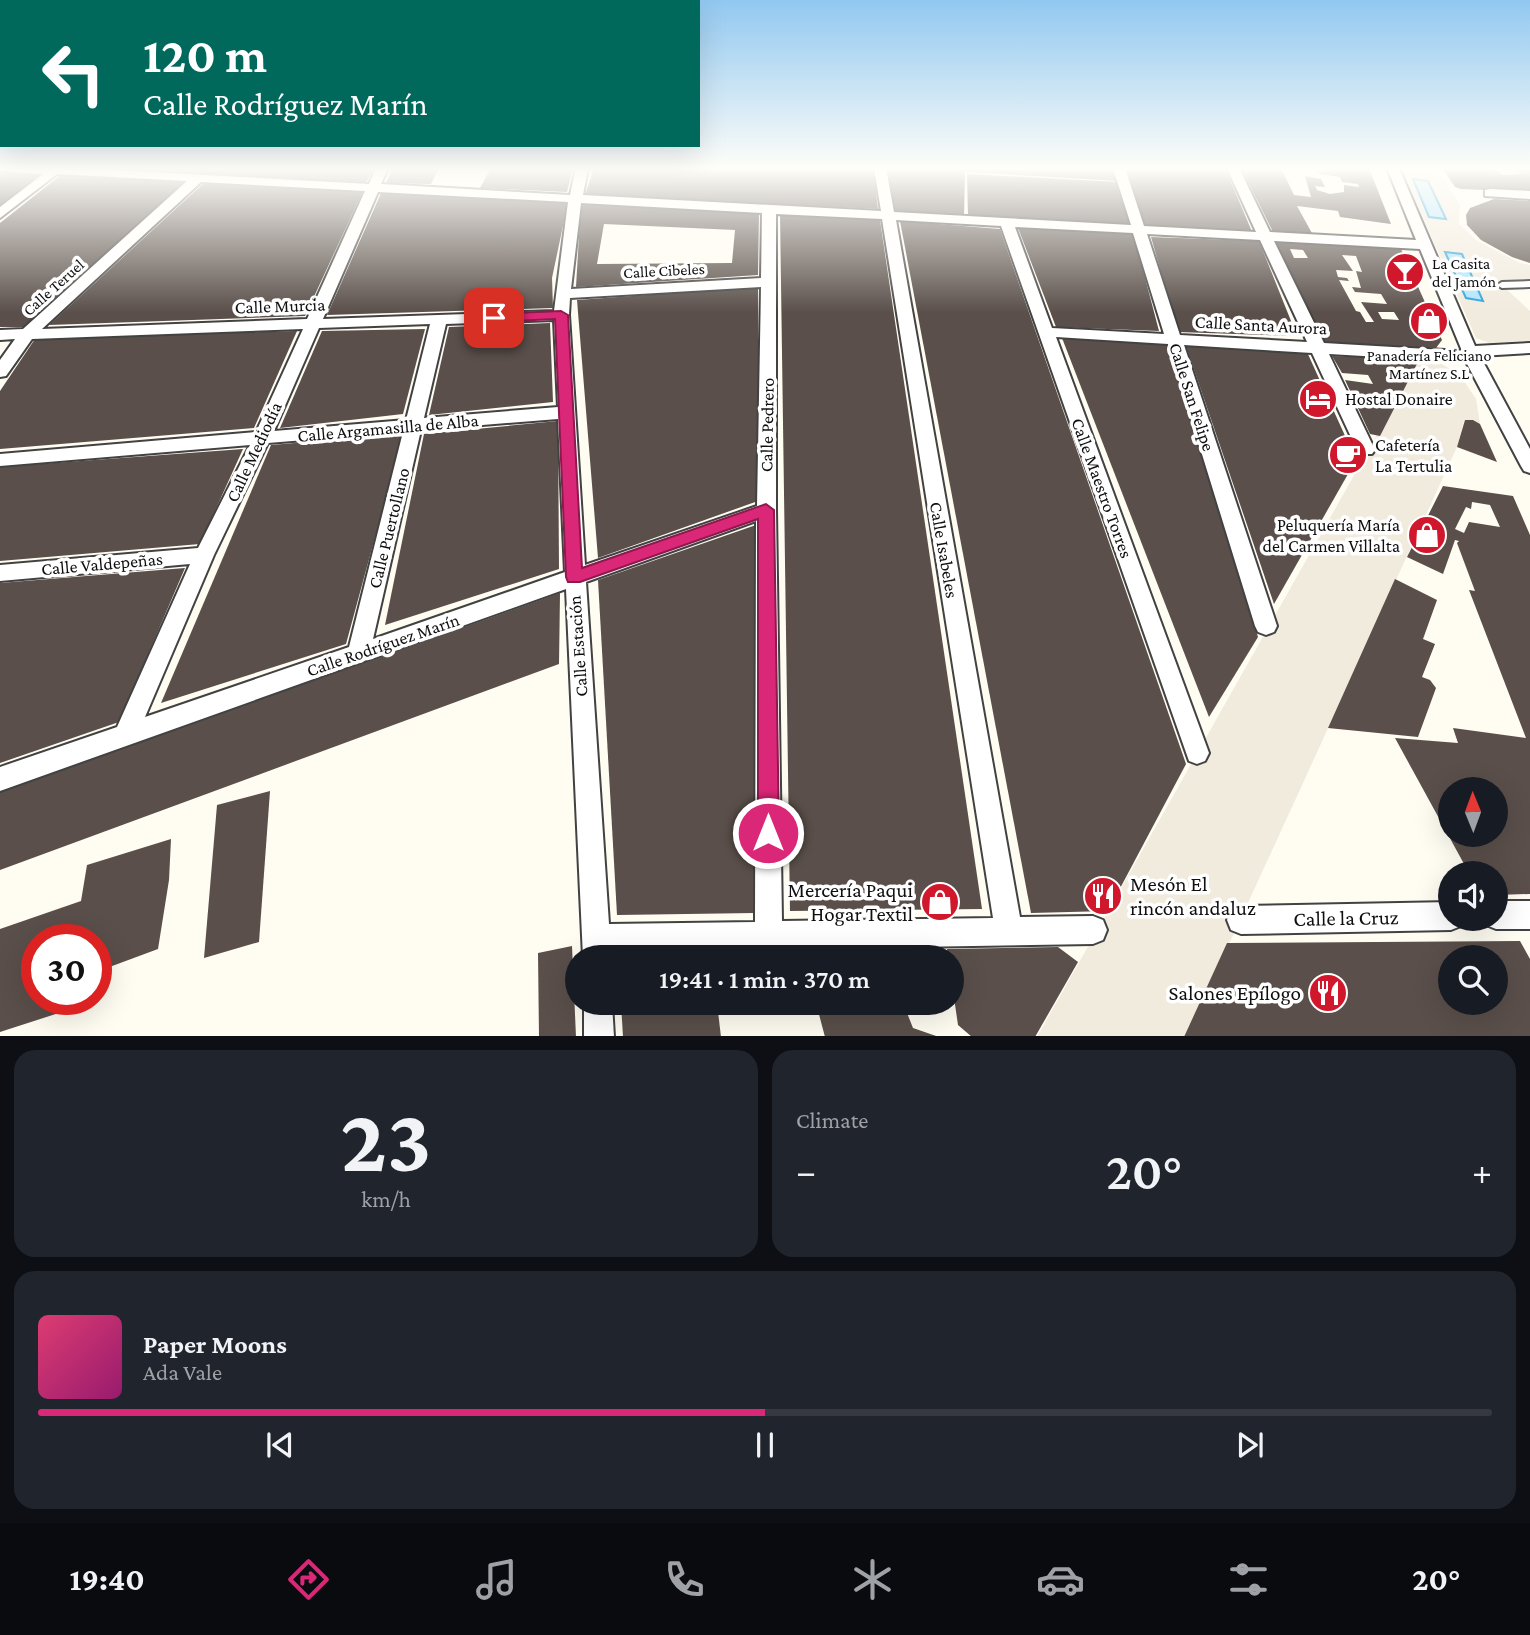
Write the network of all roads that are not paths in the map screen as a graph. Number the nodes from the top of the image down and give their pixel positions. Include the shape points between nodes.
1 (156, 216) edge
2 (361, 216) edge
3 (573, 216) edge
4 (769, 216) edge
5 (887, 216) edge
6 (893, 216) edge
7 (1136, 216) edge
8 (1256, 216) edge
9 (1412, 216) edge
10 (1007, 223) junction
11 (1140, 229) junction
12 (1266, 236) junction
13 (1424, 245) junction
14 (769, 282) junction
15 (1530, 284) edge
16 (1502, 285) dead end
17 (562, 294) junction
18 (561, 315) junction
19 (439, 320) junction
20 (311, 325) junction
21 (1047, 332) junction
22 (27, 334) junction
23 (0, 335) edge
24 (1174, 339) junction
25 (1319, 348) junction
26 (1530, 348) edge
27 (1471, 354) junction
28 (0, 372) edge
29 (567, 412) junction
30 (414, 425) junction
31 (262, 438) junction
32 (1366, 450) dead end
33 (0, 460) edge
34 (1530, 466) edge
35 (766, 510) junction
36 (204, 555) junction
37 (0, 573) edge
38 (574, 577) junction
39 (1266, 626) dead end
40 (358, 654) junction
41 (125, 736) junction
42 (1197, 753) dead end
43 (0, 779) edge
44 (1508, 915) edge
45 (1530, 915) edge
46 (1438, 916) edge
47 (1241, 920) dead end
48 (1093, 930) dead end
49 (1009, 931) junction
50 (769, 936) junction
51 (597, 945) edge
52 (640, 945) edge
53 (598, 1015) edge
54 (599, 1036) edge

1 - 22 street, Calle Teruel
2 - 20 street, Calle Mediodía
3 - 17 street, Calle Estación
4 - 14 street, Calle Pedrero
5 - 49 street, Calle Isabeles
6 - 10 street
7 - 11 street, Calle San Felipe
8 - 12 street
9 - 13 street
10 - 11 street
10 - 21 street, Calle Maestro Torres
11 - 12 street
11 - 24 street, Calle San Felipe
12 - 13 street
12 - 25 street
13 - 27 street
14 - 17 street, Calle Cibeles
14 - 35 street, Calle Pedrero
15 - 16 street
17 - 18 street, Calle Estación
18 - 19 street, Calle Murcia
18 - 29 street, Calle Estación
19 - 20 street, Calle Murcia
19 - 30 street, Calle Puertollano
20 - 22 street, Calle Murcia
20 - 31 street, Calle Mediodía
21 - 24 street, Calle Santa Aurora
21 - 42 street, Calle Maestro Torres
22 - 23 street, Calle Murcia
22 - 28 street, Calle Teruel
24 - 25 street, Calle Santa Aurora
24 - 39 street, Calle San Felipe
25 - 27 street, Calle Santa Aurora
25 - 32 street
26 - 27 street, Calle Santa Aurora
27 - 34 street
29 - 30 street, Calle Argamasilla de Alba
29 - 38 street, Calle Estación
30 - 31 street, Calle Argamasilla de Alba
30 - 40 street, Calle Puertollano
31 - 33 street, Calle Argamasilla de Alba
31 - 36 street, Calle Mediodía
35 - 38 street, Calle Rodríguez Marín
35 - 50 street, Calle Pedrero
36 - 37 street, Calle Valdepeñas
36 - 41 street, Calle Mediodía
38 - 40 street, Calle Rodríguez Marín
38 - 51 street, Calle Estación
40 - 41 street, Calle Rodríguez Marín
41 - 43 street, Calle Rodríguez Marín
44 - 45 street
46 - 47 street, Calle la Cruz
48 - 49 street
49 - 50 street
50 - 52 street
53 - 54 street

